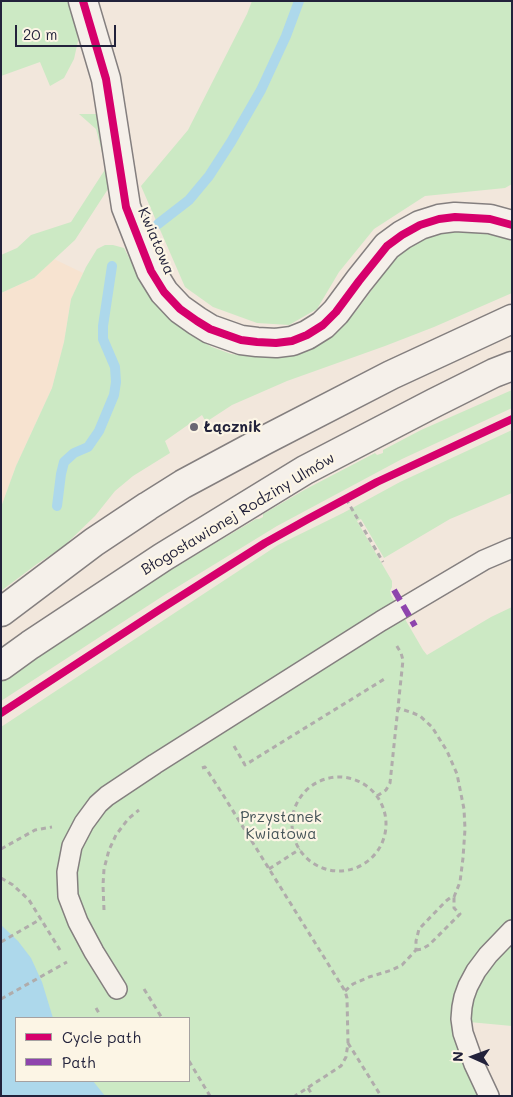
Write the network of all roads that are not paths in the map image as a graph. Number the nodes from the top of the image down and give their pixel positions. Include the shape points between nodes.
1 (83, 1) edge
2 (512, 226) edge
3 (512, 319) edge
4 (512, 366) edge
5 (512, 548) edge
6 (1, 612) edge
7 (1, 666) edge
8 (512, 930) edge
9 (117, 989) dead end
10 (488, 1096) edge

1 - 2 main road, Kwiatowa via 106,79 126,207 150,271 180,309 210,329 249,342 292,341 324,325 387,246 420,225 455,217 490,219
3 - 6 main road via 390,374 183,484 94,542
4 - 7 main road, Błogosławionej Rodziny Ulmów via 306,470 163,557
5 - 9 lane via 484,560 381,620 98,804 72,846 67,872 68,896 78,922
8 - 10 lane via 476,972 462,1008 463,1033

